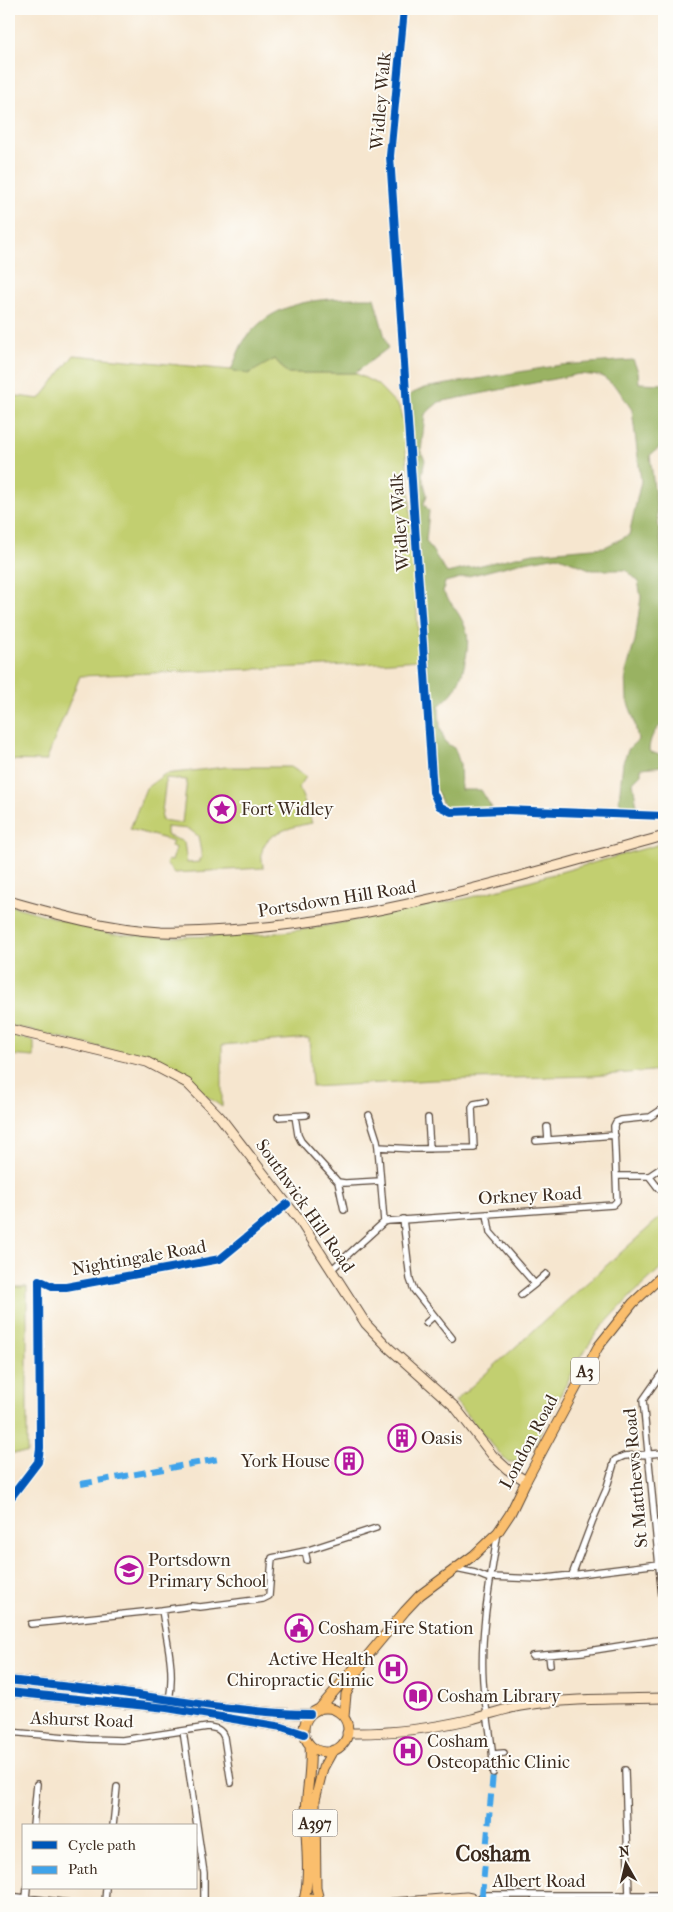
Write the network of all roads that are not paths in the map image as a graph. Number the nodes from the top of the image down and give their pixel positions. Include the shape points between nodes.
1 (404, 9) edge
2 (664, 816) edge
3 (664, 836) edge
4 (9, 901) edge
5 (9, 1029) edge
6 (486, 1102) dead end
7 (664, 1108) edge
8 (306, 1115) dead end
9 (369, 1115) dead end
10 (295, 1116) junction
11 (278, 1117) dead end
12 (428, 1118) dead end
13 (547, 1127) dead end
14 (614, 1136) junction
15 (548, 1140) junction
16 (536, 1141) dead end
17 (378, 1147) junction
18 (430, 1149) junction
19 (664, 1166) edge
20 (616, 1176) junction
21 (649, 1176) junction
22 (380, 1181) junction
23 (338, 1182) junction
24 (660, 1189) dead end
25 (287, 1204) junction
26 (344, 1210) dead end
27 (487, 1214) junction
28 (403, 1220) junction
29 (384, 1222) junction
30 (331, 1270) junction
31 (546, 1274) dead end
32 (664, 1274) edge
33 (535, 1284) junction
34 (521, 1295) dead end
35 (434, 1316) junction
36 (426, 1323) dead end
37 (452, 1338) dead end
38 (664, 1370) edge
39 (664, 1453) edge
40 (648, 1454) junction
41 (526, 1481) junction
42 (9, 1500) edge
43 (376, 1528) dead end
44 (498, 1532) junction
45 (304, 1551) junction
46 (307, 1560) dead end
47 (659, 1564) junction
48 (456, 1569) junction
49 (572, 1575) junction
50 (490, 1578) junction
51 (162, 1610) junction
52 (664, 1618) edge
53 (30, 1624) dead end
54 (664, 1639) edge
55 (369, 1654) junction
56 (550, 1654) junction
57 (532, 1656) dead end
58 (550, 1665) dead end
59 (9, 1680) edge
60 (9, 1692) edge
61 (664, 1698) edge
62 (168, 1704) junction
63 (319, 1709) junction
64 (310, 1714) junction
65 (486, 1715) junction
66 (344, 1717) junction
67 (183, 1731) junction
68 (9, 1732) edge
69 (348, 1733) junction
70 (304, 1734) junction
71 (310, 1745) junction
72 (333, 1750) junction
73 (504, 1753) dead end
74 (493, 1754) junction
75 (625, 1770) dead end
76 (493, 1772) dead end
77 (231, 1783) dead end
78 (38, 1784) dead end
79 (117, 1787) dead end
80 (33, 1824) edge
81 (113, 1824) edge
82 (197, 1824) edge
83 (198, 1832) edge
84 (26, 1890) edge
85 (106, 1890) edge
86 (664, 1895) edge
87 (9, 1896) edge
88 (527, 1896) junction
89 (629, 1896) junction
90 (26, 1898) junction
91 (301, 1902) edge
92 (322, 1902) edge
93 (477, 1902) edge
94 (70, 1903) edge
95 (105, 1903) edge
96 (204, 1903) edge
97 (392, 1903) edge
98 (418, 1903) edge
99 (527, 1903) edge

1 - 2 street, Widley Walk via 390,156 435,799 439,806 451,812 505,810
3 - 4 main road, Portsdown Hill Road via 428,901 290,925 160,932 81,920
5 - 25 main road, Southwick Hill Road via 148,1062 186,1083 220,1117
6 - 18 street via 474,1104 472,1108 474,1148
7 - 14 street via 650,1117 616,1122
8 - 10 street
9 - 17 street
10 - 11 street
10 - 23 street via 301,1142
12 - 18 street
13 - 15 street
14 - 15 street
14 - 20 street, Orkney Road
15 - 16 street
17 - 18 street
17 - 22 street
19 - 21 street
20 - 21 street
20 - 27 street, Orkney Road via 617,1202 609,1207
21 - 24 street
22 - 23 street
22 - 29 street
23 - 26 street
25 - 30 main road, Southwick Hill Road
25 - 42 street, Nightingale Road via 220,1258 66,1287 54,1287 38,1280 40,1448 38,1462
27 - 28 street, Orkney Road
27 - 33 street via 490,1232
28 - 29 street, Orkney Road
28 - 35 street via 410,1279 414,1290
29 - 30 street
30 - 41 main road, Southwick Hill Road via 366,1324 455,1408 493,1456
31 - 33 street
32 - 41 main road, London Road / A3 via 633,1303 598,1347
33 - 34 street
35 - 36 street
35 - 37 street
38 - 40 street, St Matthews Road via 643,1400
39 - 40 street
40 - 47 street, St Matthews Road
40 - 49 street via 615,1460
41 - 44 main road, London Road / A3
43 - 45 street
44 - 48 main road, A3
44 - 50 street
45 - 46 street
45 - 51 street via 272,1558 269,1596 263,1599
47 - 49 street
47 - 52 street, St Matthews Road
48 - 50 street
48 - 55 main road, A3 via 420,1595
49 - 50 street via 539,1579
50 - 65 street via 484,1610
51 - 53 street
51 - 62 street via 172,1665
54 - 56 street
55 - 63 main road, A3
55 - 66 main road, A3 via 346,1694
56 - 57 street
56 - 58 street
59 - 62 main road
60 - 62 main road
61 - 65 main road via 552,1701
62 - 64 main road
62 - 70 main road
63 - 64 main road, A3
63 - 66 main road via 336,1710
64 - 70 main road
65 - 69 main road via 384,1732
65 - 74 street
66 - 69 main road, A3
67 - 68 street, Ashurst Road via 122,1740
67 - 77 street, Ashurst Road via 208,1727 222,1732
67 - 82 street
69 - 72 main road via 340,1746
70 - 71 main road
71 - 72 main road via 321,1751
71 - 91 main road, A397 via 306,1800 308,1886
72 - 92 main road, A397 via 323,1768 315,1800 316,1888
73 - 74 street
74 - 76 street
75 - 89 street
78 - 80 street
79 - 81 street
83 - 96 street via 204,1873
84 - 90 street
85 - 95 street
86 - 89 street, Albert Road
87 - 90 street
88 - 89 street, Albert Road
88 - 93 street, Albert Road via 488,1894
88 - 99 street
90 - 94 street
91 - 92 main road, A397
93 - 98 main road via 466,1897
97 - 98 main road

